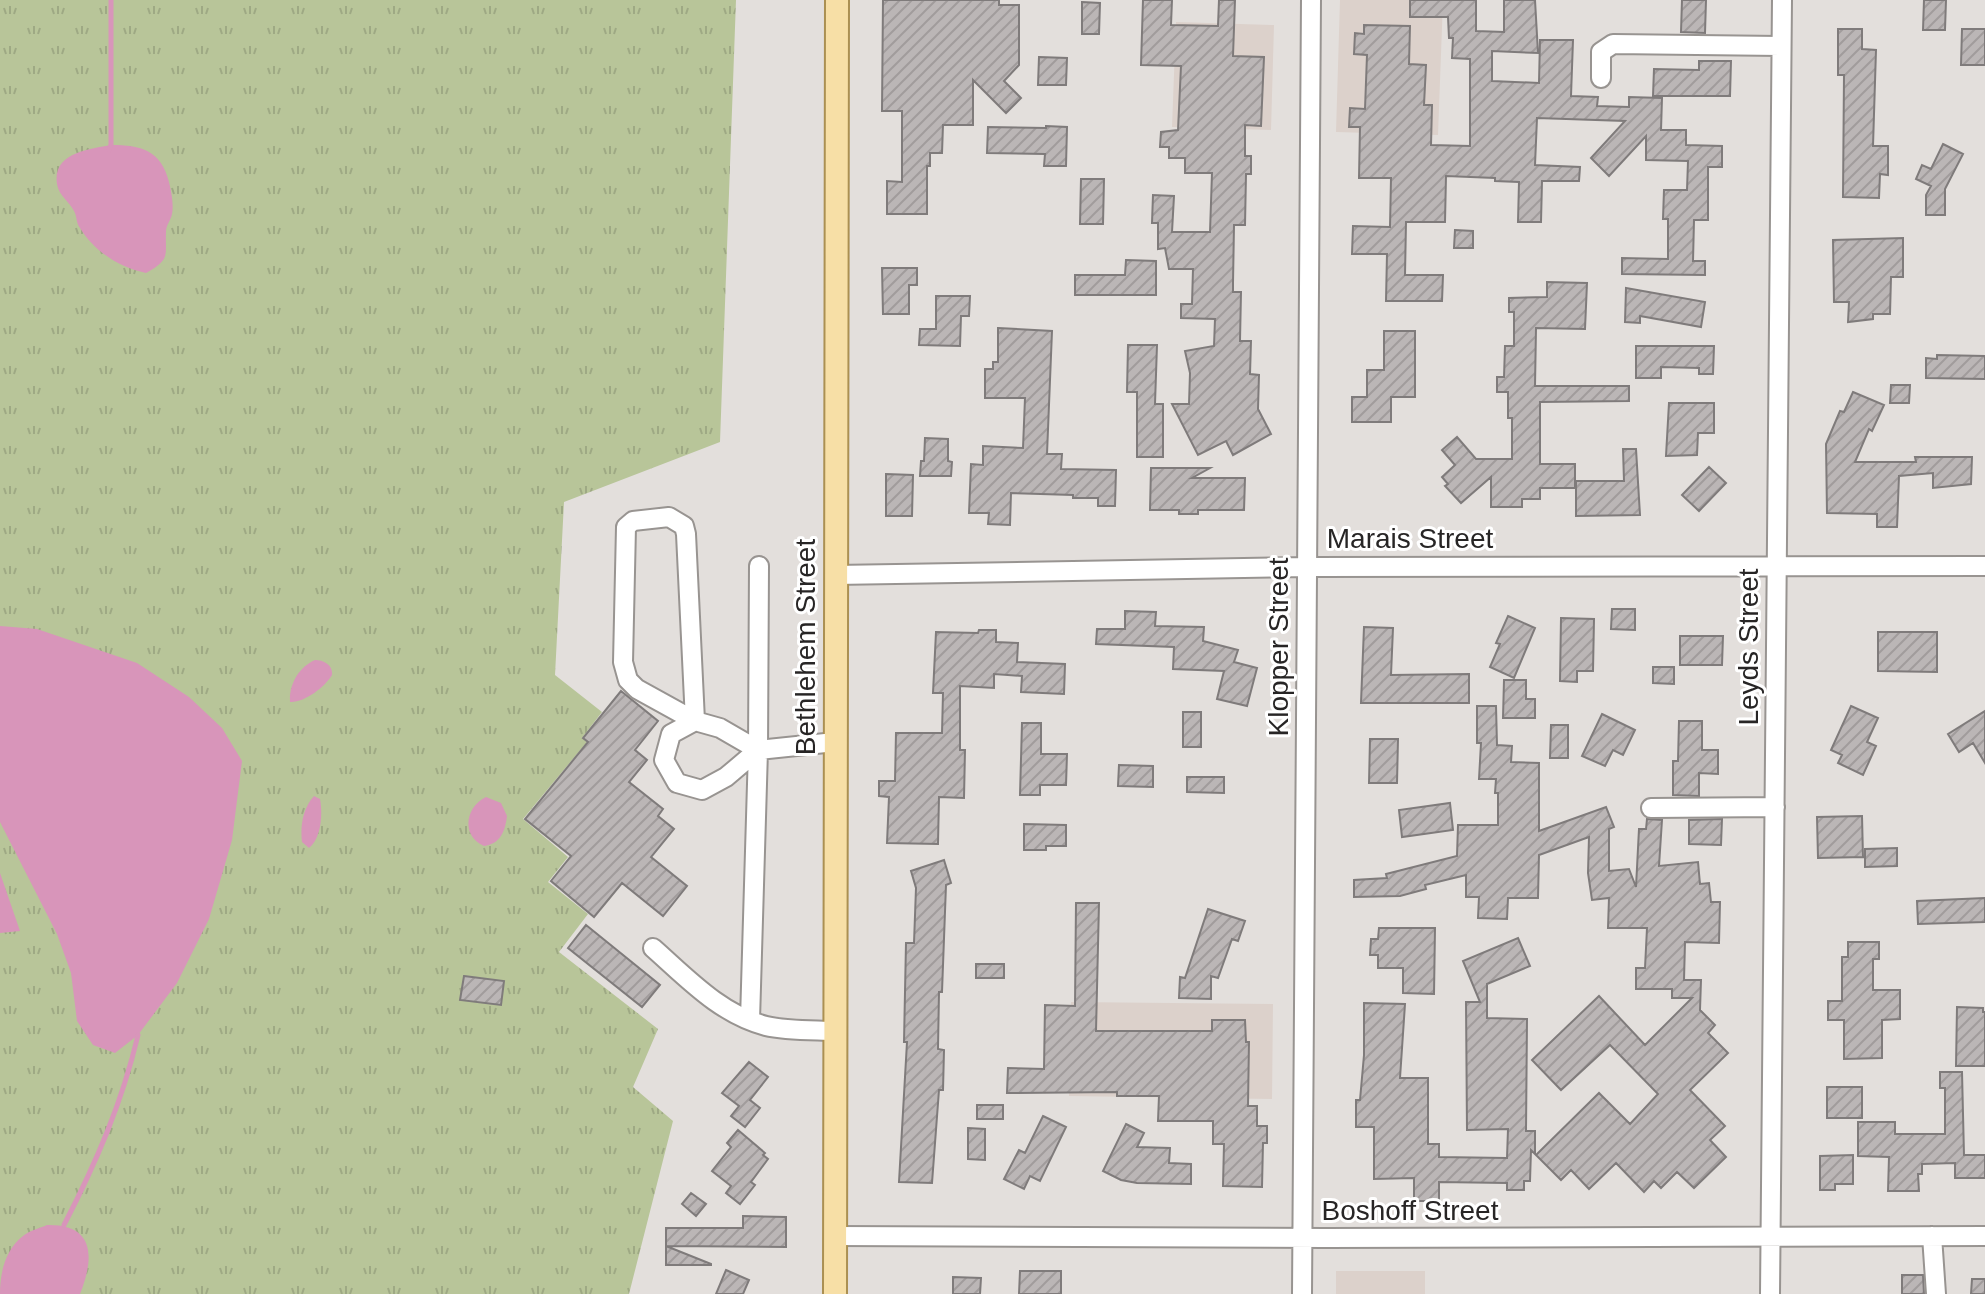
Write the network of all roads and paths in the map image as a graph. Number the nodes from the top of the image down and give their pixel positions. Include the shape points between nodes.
1 (837, 0) edge
2 (1311, 0) edge
3 (1782, 0) edge
4 (1781, 46) junction
5 (1601, 78) dead end
6 (1777, 565) junction
7 (759, 566) dead end
8 (1985, 566) edge
9 (1306, 567) junction
10 (835, 575) junction
11 (695, 721) junction
12 (835, 742) junction
13 (758, 750) junction
14 (1775, 807) junction
15 (1651, 808) dead end
16 (653, 948) dead end
17 (750, 1020) junction
18 (835, 1031) junction
19 (835, 1236) junction
20 (1932, 1236) junction
21 (1985, 1236) edge
22 (1302, 1238) junction
23 (1770, 1238) junction
24 (835, 1294) edge
25 (1302, 1294) edge
26 (1770, 1294) edge
27 (1936, 1294) edge

1 - 10 main road, Bethlehem Street
2 - 9 street, Klopper Street
3 - 4 street, Leyds Street
4 - 5 street via 1613,44 1601,52
4 - 6 street, Leyds Street
6 - 8 street, Marais Street
6 - 9 street, Marais Street
6 - 14 street, Leyds Street
7 - 13 street
9 - 10 street, Marais Street
9 - 22 street, Klopper Street
10 - 12 main road, Bethlehem Street
11 - 11 street via 685,529 669,517 633,521 624,539 623,662 628,680
11 - 13 street via 720,728
11 - 13 street via 671,734 664,760 677,783 702,790
12 - 13 street
12 - 18 main road, Bethlehem Street
13 - 17 street
14 - 15 street
14 - 23 street, Leyds Street
16 - 17 street via 709,997
17 - 18 street
18 - 19 main road, Bethlehem Street
19 - 22 street, Boshoff Street
19 - 24 main road, Bethlehem Street
20 - 21 street, Boshoff Street
20 - 23 street, Boshoff Street
20 - 27 street
22 - 23 street, Boshoff Street
22 - 25 street, Klopper Street
23 - 26 street, Leyds Street

